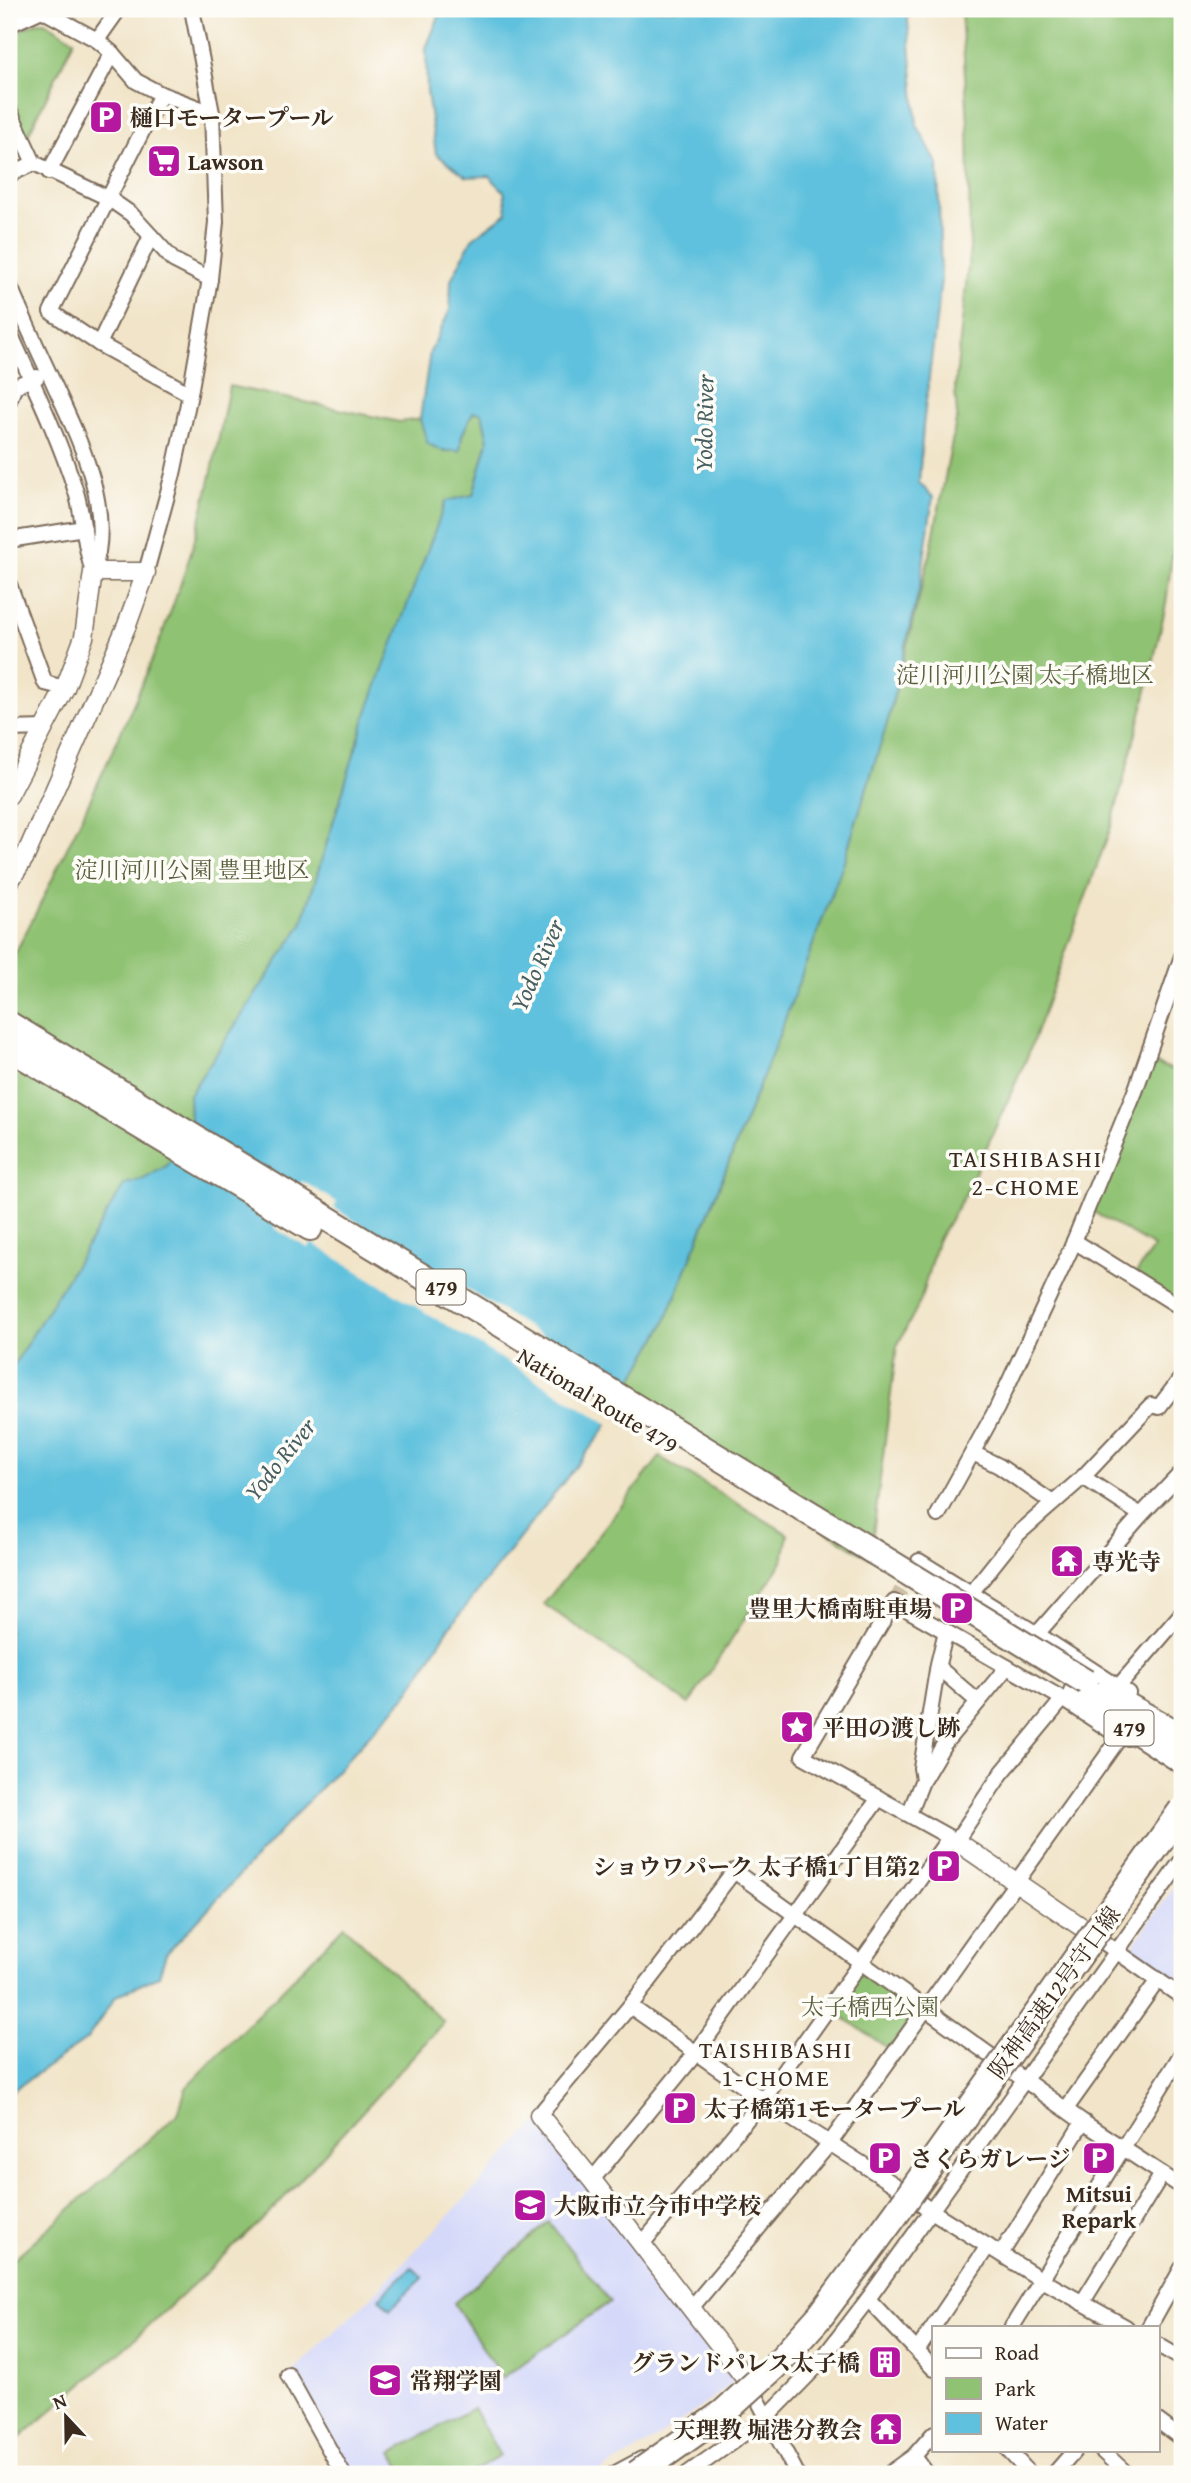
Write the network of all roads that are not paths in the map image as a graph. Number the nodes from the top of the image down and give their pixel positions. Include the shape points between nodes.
1 (119, 9) edge
2 (192, 9) edge
3 (9, 26) edge
4 (97, 40) junction
5 (113, 53) junction
6 (161, 94) junction
7 (9, 109) edge
8 (212, 113) junction
9 (34, 163) junction
10 (49, 172) junction
11 (9, 175) edge
12 (108, 198) junction
13 (151, 236) junction
14 (210, 279) junction
15 (9, 284) edge
16 (9, 331) edge
17 (99, 344) junction
18 (48, 373) junction
19 (31, 380) junction
20 (12, 385) edge
21 (190, 394) junction
22 (9, 401) edge
23 (84, 528) junction
24 (9, 540) edge
25 (93, 572) junction
26 (146, 572) junction
27 (9, 584) edge
28 (14, 615) edge
29 (65, 688) junction
30 (44, 728) junction
31 (9, 729) edge
32 (9, 796) edge
33 (9, 882) edge
34 (1182, 956) edge
35 (9, 1024) edge
36 (9, 1048) edge
37 (1074, 1241) junction
38 (1182, 1308) edge
39 (1182, 1377) edge
40 (973, 1452) junction
41 (1182, 1472) edge
42 (1083, 1477) junction
43 (1053, 1503) junction
44 (938, 1515) dead end
45 (1141, 1515) junction
46 (919, 1561) dead end
47 (971, 1593) junction
48 (1182, 1614) edge
49 (946, 1632) junction
50 (1037, 1634) junction
51 (1007, 1667) junction
52 (939, 1668) junction
53 (1118, 1687) junction
54 (1075, 1691) junction
55 (977, 1701) junction
56 (1178, 1733) edge
57 (1120, 1737) junction
58 (1146, 1739) junction
59 (1182, 1761) edge
60 (923, 1779) junction
61 (1182, 1795) edge
62 (879, 1798) junction
63 (1182, 1810) edge
64 (909, 1814) junction
65 (1182, 1837) edge
66 (956, 1841) junction
67 (1182, 1860) edge
68 (1017, 1882) junction
69 (795, 1916) junction
70 (1086, 1930) junction
71 (1116, 1951) junction
72 (860, 1962) junction
73 (1158, 1980) junction
74 (1182, 1997) edge
75 (630, 2006) junction
76 (925, 2008) junction
77 (696, 2053) junction
78 (1182, 2053) edge
79 (993, 2057) junction
80 (1026, 2080) junction
81 (763, 2100) junction
82 (1066, 2109) junction
83 (539, 2115) joint
84 (1083, 2122) junction
85 (830, 2143) junction
86 (1123, 2149) junction
87 (1162, 2174) junction
88 (592, 2180) junction
89 (1182, 2187) edge
90 (901, 2189) junction
91 (930, 2210) junction
92 (642, 2244) junction
93 (988, 2246) junction
94 (1001, 2254) junction
95 (1182, 2268) edge
96 (1042, 2280) junction
97 (868, 2299) junction
98 (1082, 2303) junction
99 (692, 2307) junction
100 (934, 2326) edge
101 (1013, 2326) edge
102 (1124, 2326) edge
103 (1150, 2326) edge
104 (932, 2329) edge
105 (1160, 2346) edge
106 (917, 2351) junction
107 (1182, 2358) edge
108 (932, 2367) edge
109 (288, 2375) dead end
110 (748, 2382) junction
111 (766, 2418) junction
112 (1160, 2422) edge
113 (932, 2435) edge
114 (1182, 2439) edge
115 (1010, 2452) edge
116 (1074, 2452) edge
117 (1103, 2452) edge
118 (914, 2456) junction
119 (343, 2474) edge
120 (614, 2474) edge
121 (637, 2474) edge
122 (665, 2474) edge
123 (687, 2474) edge
124 (797, 2474) edge
125 (889, 2474) edge
126 (927, 2474) edge
127 (1030, 2474) edge
128 (1054, 2474) edge
129 (1127, 2474) edge

1 - 4 street
2 - 8 street
3 - 4 street via 42,10
4 - 5 street
5 - 6 street via 136,80
5 - 10 street
6 - 8 street
6 - 12 street
7 - 9 street
8 - 14 street via 216,222
9 - 10 street
9 - 11 street
10 - 12 street
12 - 13 street
12 - 17 street via 51,312
13 - 14 street via 173,260
13 - 17 street
14 - 21 street
15 - 18 street
16 - 19 street
17 - 21 street
18 - 19 street
18 - 25 street via 84,452 95,491 100,525 99,556
19 - 20 street
19 - 23 street via 65,460
20 - 22 street
21 - 26 street
23 - 24 street
23 - 25 street
25 - 26 street
25 - 29 street via 84,637
26 - 33 street via 25,857
27 - 28 street
28 - 29 street via 45,683
29 - 30 street
30 - 31 street
30 - 32 street
34 - 37 street via 1136,1089
35 - 54 highway, National Route 479 / 479, bridge via 714,1453
36 - 54 highway, National Route 479 / 479
37 - 38 street
37 - 40 street
39 - 42 street
40 - 43 street
40 - 44 street
41 - 45 street
42 - 43 street
42 - 45 street
43 - 47 street via 1018,1534
45 - 50 street
46 - 47 street
47 - 50 street
48 - 53 street
49 - 51 street
49 - 52 street
49 - 62 street via 894,1602 803,1756
50 - 53 street
51 - 54 street
51 - 55 street
52 - 55 street
52 - 60 street via 921,1768
53 - 56 street
54 - 56 highway, National Route 479 / 479
54 - 57 street
54 - 58 highway, National Route 479 / 479
54 - 66 street via 1000,1774
55 - 60 street
57 - 58 street
57 - 68 street
58 - 59 highway, National Route 479 / 479
60 - 64 street
61 - 70 street
62 - 64 street
62 - 69 street
63 - 121 highway, 阪神高速12号守口線, bridge via 821,2315 723,2413
64 - 66 street
65 - 122 highway, 阪神高速12号守口線 via 830,2327 762,2399
66 - 68 street
66 - 72 street via 944,1845
67 - 71 street
68 - 70 street
68 - 76 street
69 - 72 street
69 - 75 street via 734,1871
69 - 77 street
70 - 71 street
70 - 79 street
71 - 73 street
71 - 80 street
72 - 76 street
72 - 81 street
73 - 74 street
73 - 82 street
75 - 77 street
75 - 83 street
76 - 79 street
76 - 85 street
77 - 81 street
77 - 88 street
78 - 86 street
79 - 80 street
79 - 90 street
80 - 82 street
80 - 91 street
81 - 85 street
81 - 92 street
82 - 84 street
83 - 88 street
84 - 86 street
84 - 94 street
85 - 90 street
85 - 99 street
86 - 87 street
86 - 96 street
87 - 89 street
87 - 98 street
88 - 92 street
90 - 91 street
90 - 110 street via 795,2334
91 - 93 street
91 - 97 street
92 - 99 street
93 - 94 street
93 - 100 street
94 - 96 street
95 - 103 street
96 - 98 street
96 - 101 street
97 - 106 street
97 - 111 street via 815,2368
98 - 102 street
99 - 110 street
104 - 106 street
105 - 107 street
106 - 108 street
109 - 119 street
110 - 111 street
110 - 120 street via 650,2454
111 - 123 street
111 - 124 street
112 - 114 street
113 - 118 street
115 - 127 street
116 - 128 street
117 - 129 street
118 - 125 street
118 - 126 street

